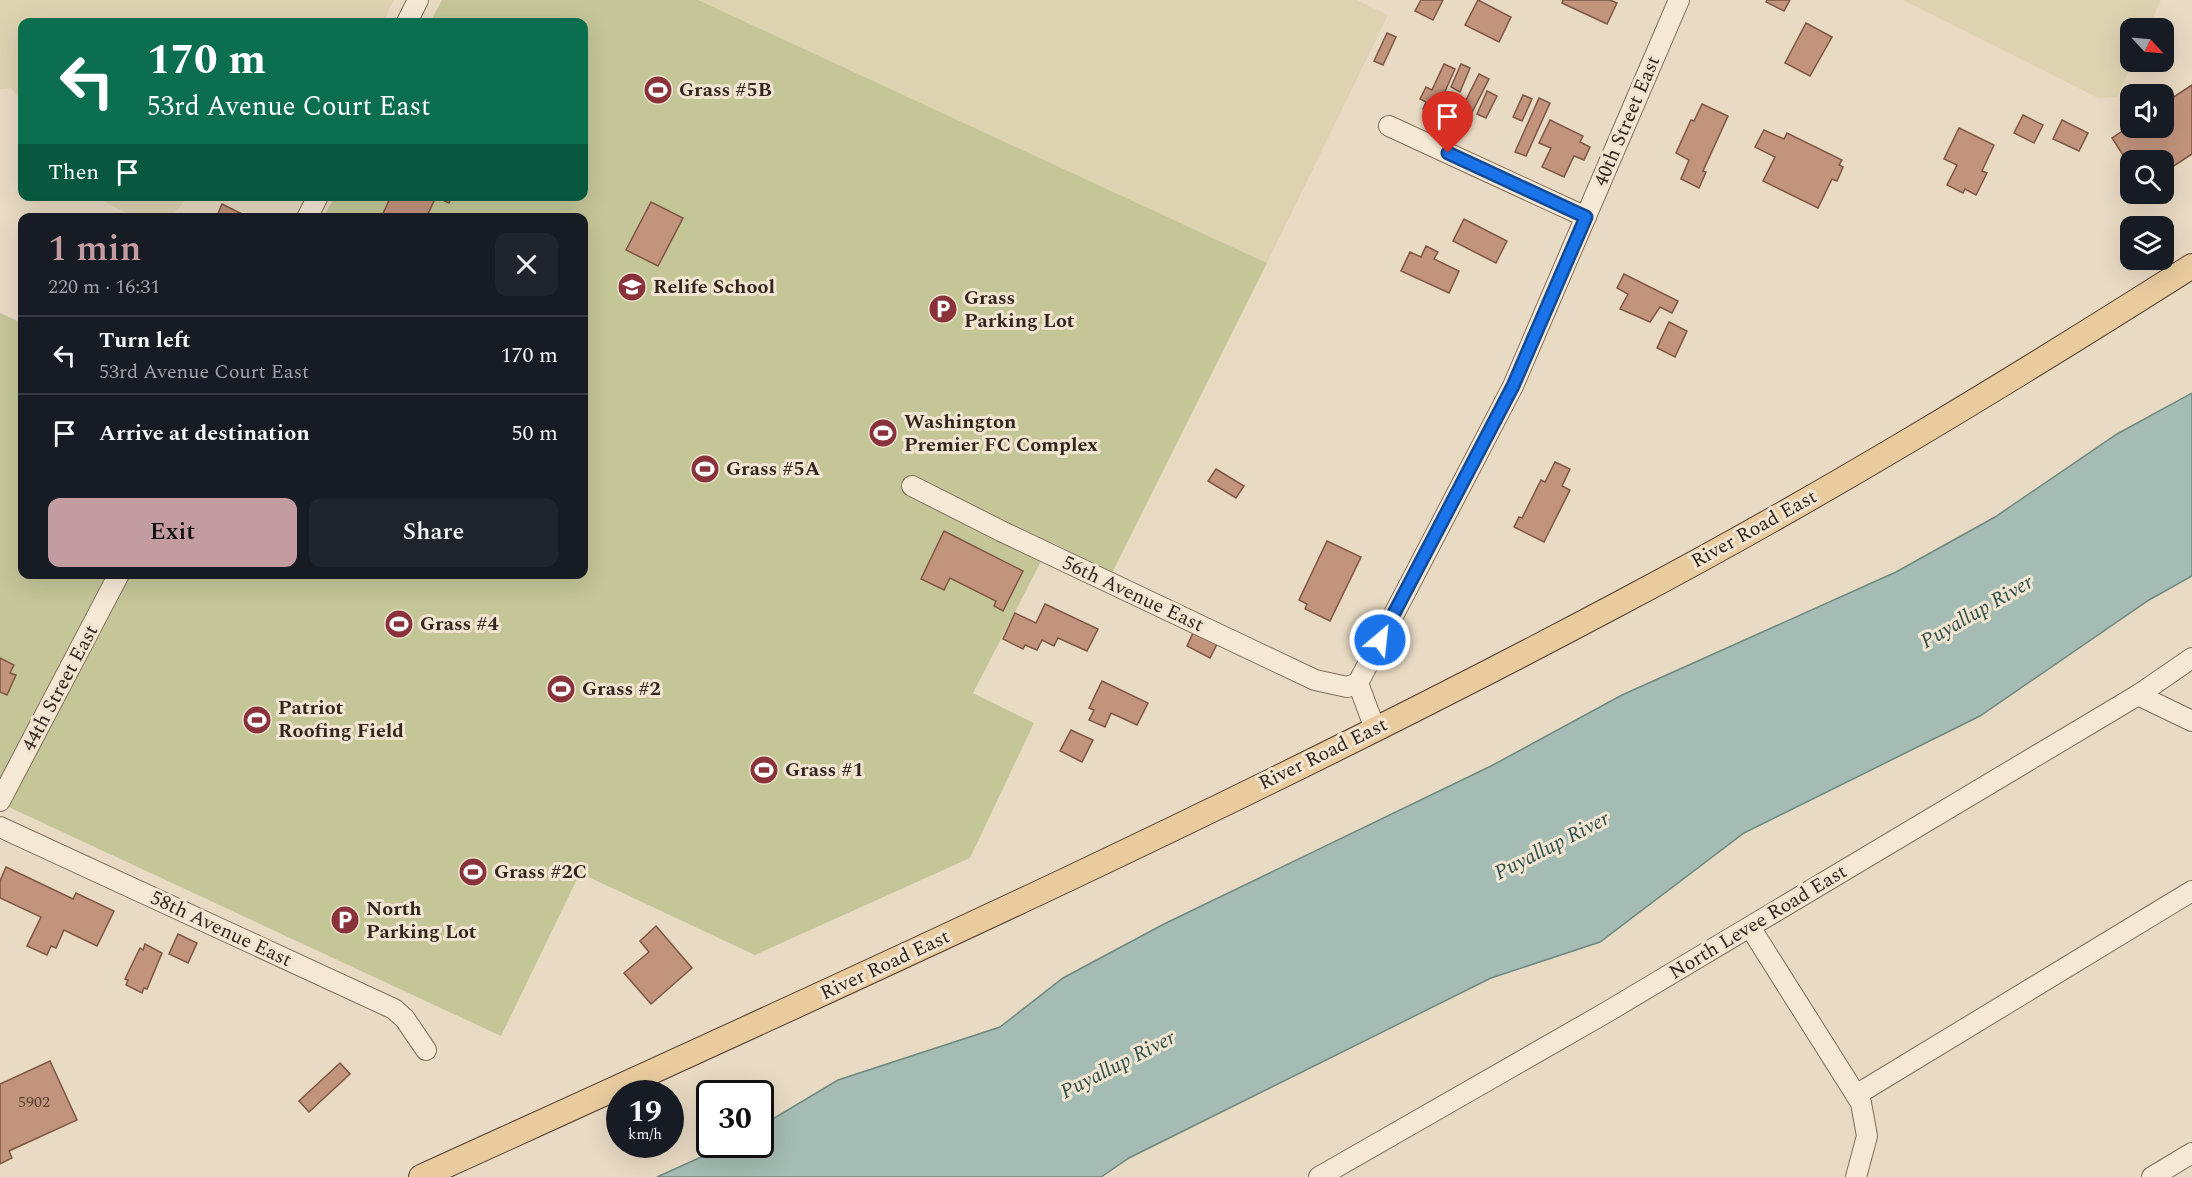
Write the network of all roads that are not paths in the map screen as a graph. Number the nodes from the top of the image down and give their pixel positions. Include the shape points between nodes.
1 (418, 0) edge
2 (1679, 0) edge
3 (409, 18) edge
4 (1389, 126) dead end
5 (1586, 217) junction
6 (2192, 266) edge
7 (912, 486) dead end
8 (116, 579) edge
9 (2192, 658) edge
10 (1358, 683) junction
11 (2138, 695) junction
12 (2192, 722) edge
13 (1375, 729) junction
14 (0, 801) edge
15 (0, 826) edge
16 (2192, 891) edge
17 (1750, 927) junction
18 (426, 1050) dead end
19 (1856, 1095) junction
20 (2192, 1153) edge
21 (421, 1177) edge
22 (1319, 1177) edge
23 (1857, 1177) edge
24 (2152, 1177) edge

1 - 3 street
2 - 5 street, 40th Street East
4 - 5 street
5 - 10 street, 40th Street East via 1513,386
6 - 13 main road, River Road East via 1794,507 1627,600
7 - 10 street, 56th Avenue East via 1315,680 1347,687
8 - 14 street, 44th Street East
9 - 11 street, North Levee Road East
10 - 13 street
11 - 12 street
11 - 17 street, North Levee Road East
13 - 21 main road, River Road East via 980,922
15 - 18 street, 58th Avenue East via 394,1009
16 - 19 street
17 - 19 street
17 - 22 street, North Levee Road East
19 - 23 street via 1866,1121 1867,1137
20 - 24 street

